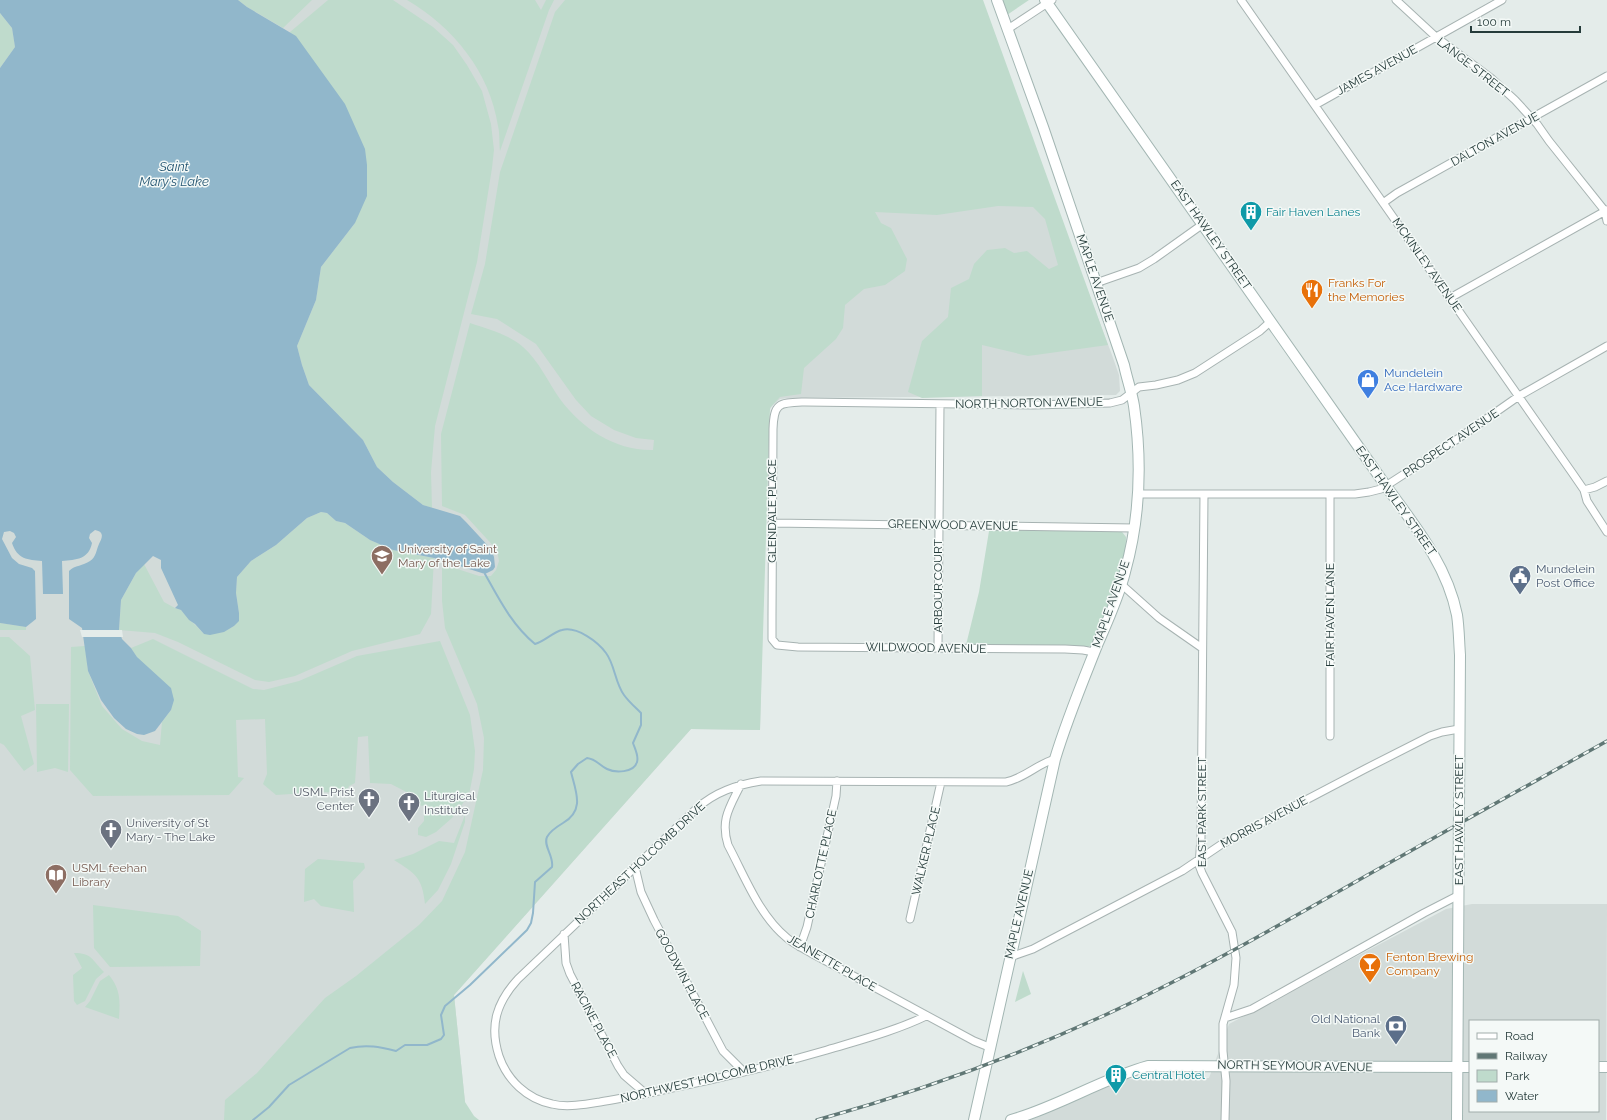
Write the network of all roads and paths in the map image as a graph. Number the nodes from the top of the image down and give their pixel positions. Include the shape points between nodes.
1 (997, 0) edge
2 (1241, 0) edge
3 (1396, 0) edge
4 (1502, 0) edge
5 (1048, 1) edge
6 (1008, 29) junction
7 (1436, 37) junction
8 (1607, 76) edge
9 (1315, 105) junction
10 (1531, 118) junction
11 (1383, 203) junction
12 (1606, 210) edge
13 (1607, 221) edge
14 (1203, 224) junction
15 (1096, 283) junction
16 (1450, 298) junction
17 (1271, 321) junction
18 (1607, 346) edge
19 (1130, 393) junction
20 (1519, 396) junction
21 (787, 403) joint
22 (940, 404) junction
23 (1607, 481) edge
24 (1386, 486) junction
25 (1584, 490) junction
26 (1138, 494) junction
27 (1204, 494) junction
28 (1330, 494) junction
29 (772, 523) junction
30 (938, 524) junction
31 (1134, 528) junction
32 (1607, 532) edge
33 (1121, 584) junction
34 (772, 627) joint
35 (938, 648) junction
36 (1202, 648) junction
37 (1094, 652) junction
38 (1460, 729) junction
39 (1330, 736) dead end
40 (1055, 759) junction
41 (837, 781) junction
42 (941, 782) junction
43 (741, 784) junction
44 (1200, 858) junction
45 (635, 867) junction
46 (1459, 895) junction
47 (910, 919) dead end
48 (564, 934) junction
49 (800, 947) junction
50 (1010, 957) junction
51 (926, 1016) junction
52 (1225, 1018) junction
53 (989, 1047) junction
54 (1224, 1067) junction
55 (1458, 1067) junction
56 (1469, 1067) edge
57 (744, 1072) junction
58 (512, 1081) joint
59 (646, 1094) junction
60 (974, 1120) edge
61 (1014, 1120) edge
62 (1224, 1120) edge
63 (1458, 1120) edge

1 - 6 street, MAPLE AVENUE
2 - 9 street, MCKINLEY AVENUE
3 - 7 street, LANGE STREET
4 - 7 street, JAMES AVENUE
5 - 6 street
5 - 14 street, EAST HAWLEY STREET
6 - 15 street, MAPLE AVENUE
7 - 9 street, JAMES AVENUE
7 - 10 street, LANGE STREET via 1491,78
8 - 10 street, DALTON AVENUE
9 - 11 street, MCKINLEY AVENUE
10 - 11 street, DALTON AVENUE
10 - 12 street, LANGE STREET
11 - 16 street, MCKINLEY AVENUE
12 - 13 street
12 - 16 street
14 - 15 street via 1138,268
14 - 17 street, EAST HAWLEY STREET
15 - 19 street, MAPLE AVENUE via 1124,365
16 - 20 street, MCKINLEY AVENUE
17 - 19 street, NORTH NORTON AVENUE via 1200,370 1178,380 1139,387
17 - 24 street, EAST HAWLEY STREET
18 - 20 street, PROSPECT AVENUE
19 - 22 street, NORTH NORTON AVENUE via 1122,400 1094,404
19 - 26 street, MAPLE AVENUE via 1134,405 1138,447
20 - 24 street, PROSPECT AVENUE
20 - 25 street, MCKINLEY AVENUE
21 - 22 street, NORTH NORTON AVENUE
21 - 29 street, GLENDALE PLACE via 779,405 774,414
22 - 30 street, ARBOUR COURT
23 - 25 street
24 - 28 street, PROSPECT AVENUE via 1370,492
24 - 38 street, EAST HAWLEY STREET via 1436,558 1453,600 1459,628
25 - 32 street, MCKINLEY AVENUE via 1587,501
26 - 27 street, PROSPECT AVENUE
26 - 31 street, MAPLE AVENUE
27 - 28 street, PROSPECT AVENUE
27 - 36 street, EAST PARK STREET
28 - 39 street, FAIR HAVEN LANE
29 - 30 street, GREENWOOD AVENUE
29 - 34 street, GLENDALE PLACE
30 - 31 street, GREENWOOD AVENUE
30 - 35 street, ARBOUR COURT
31 - 33 street, MAPLE AVENUE
33 - 36 street via 1159,618
33 - 37 street, MAPLE AVENUE
34 - 35 street, WILDWOOD AVENUE via 774,642 783,646
35 - 37 street, WILDWOOD AVENUE via 1065,649
36 - 44 street, EAST PARK STREET
37 - 40 street, MAPLE AVENUE via 1068,716
38 - 44 street, MORRIS AVENUE via 1424,739
38 - 46 street, EAST HAWLEY STREET
40 - 42 street, NORTHEAST HOLCOMB DRIVE via 1006,782
40 - 50 street, MAPLE AVENUE
41 - 42 street, NORTHEAST HOLCOMB DRIVE
41 - 43 street, NORTHEAST HOLCOMB DRIVE via 761,781
41 - 49 street, CHARLOTTE PLACE via 836,796 807,927
42 - 47 street, WALKER PLACE
43 - 45 street, NORTHEAST HOLCOMB DRIVE via 705,801
43 - 49 street, JEANETTE PLACE via 726,813 728,845 760,907 788,939
44 - 50 street, MORRIS AVENUE via 1182,871 1033,949
44 - 52 street, EAST PARK STREET via 1202,873 1232,932 1236,958 1234,985
45 - 48 street, NORTHEAST HOLCOMB DRIVE
45 - 57 street, GOODWIN PLACE via 641,892 657,927 723,1051
46 - 52 street via 1252,1009
46 - 55 street, EAST HAWLEY STREET
48 - 58 street, NORTHEAST HOLCOMB DRIVE via 508,990 498,1008 495,1023 496,1048
48 - 59 street, RACINE PLACE via 566,963 570,974 618,1066 624,1075
49 - 51 street, JEANETTE PLACE
50 - 53 street, MAPLE AVENUE
51 - 53 street, JEANETTE PLACE
51 - 57 street, NORTHWEST HOLCOMB DRIVE via 860,1040
52 - 54 street, EAST PARK STREET via 1222,1051
53 - 60 street, MAPLE AVENUE
54 - 55 street, NORTH SEYMOUR AVENUE
54 - 61 street, NORTH SEYMOUR AVENUE via 1148,1066 1130,1071
54 - 62 street, EAST PARK STREET
55 - 56 street, NORTH SEYMOUR AVENUE
55 - 63 street, EAST HAWLEY STREET
57 - 59 street, NORTHWEST HOLCOMB DRIVE
58 - 59 street, NORTHWEST HOLCOMB DRIVE via 530,1095 553,1104 578,1105

